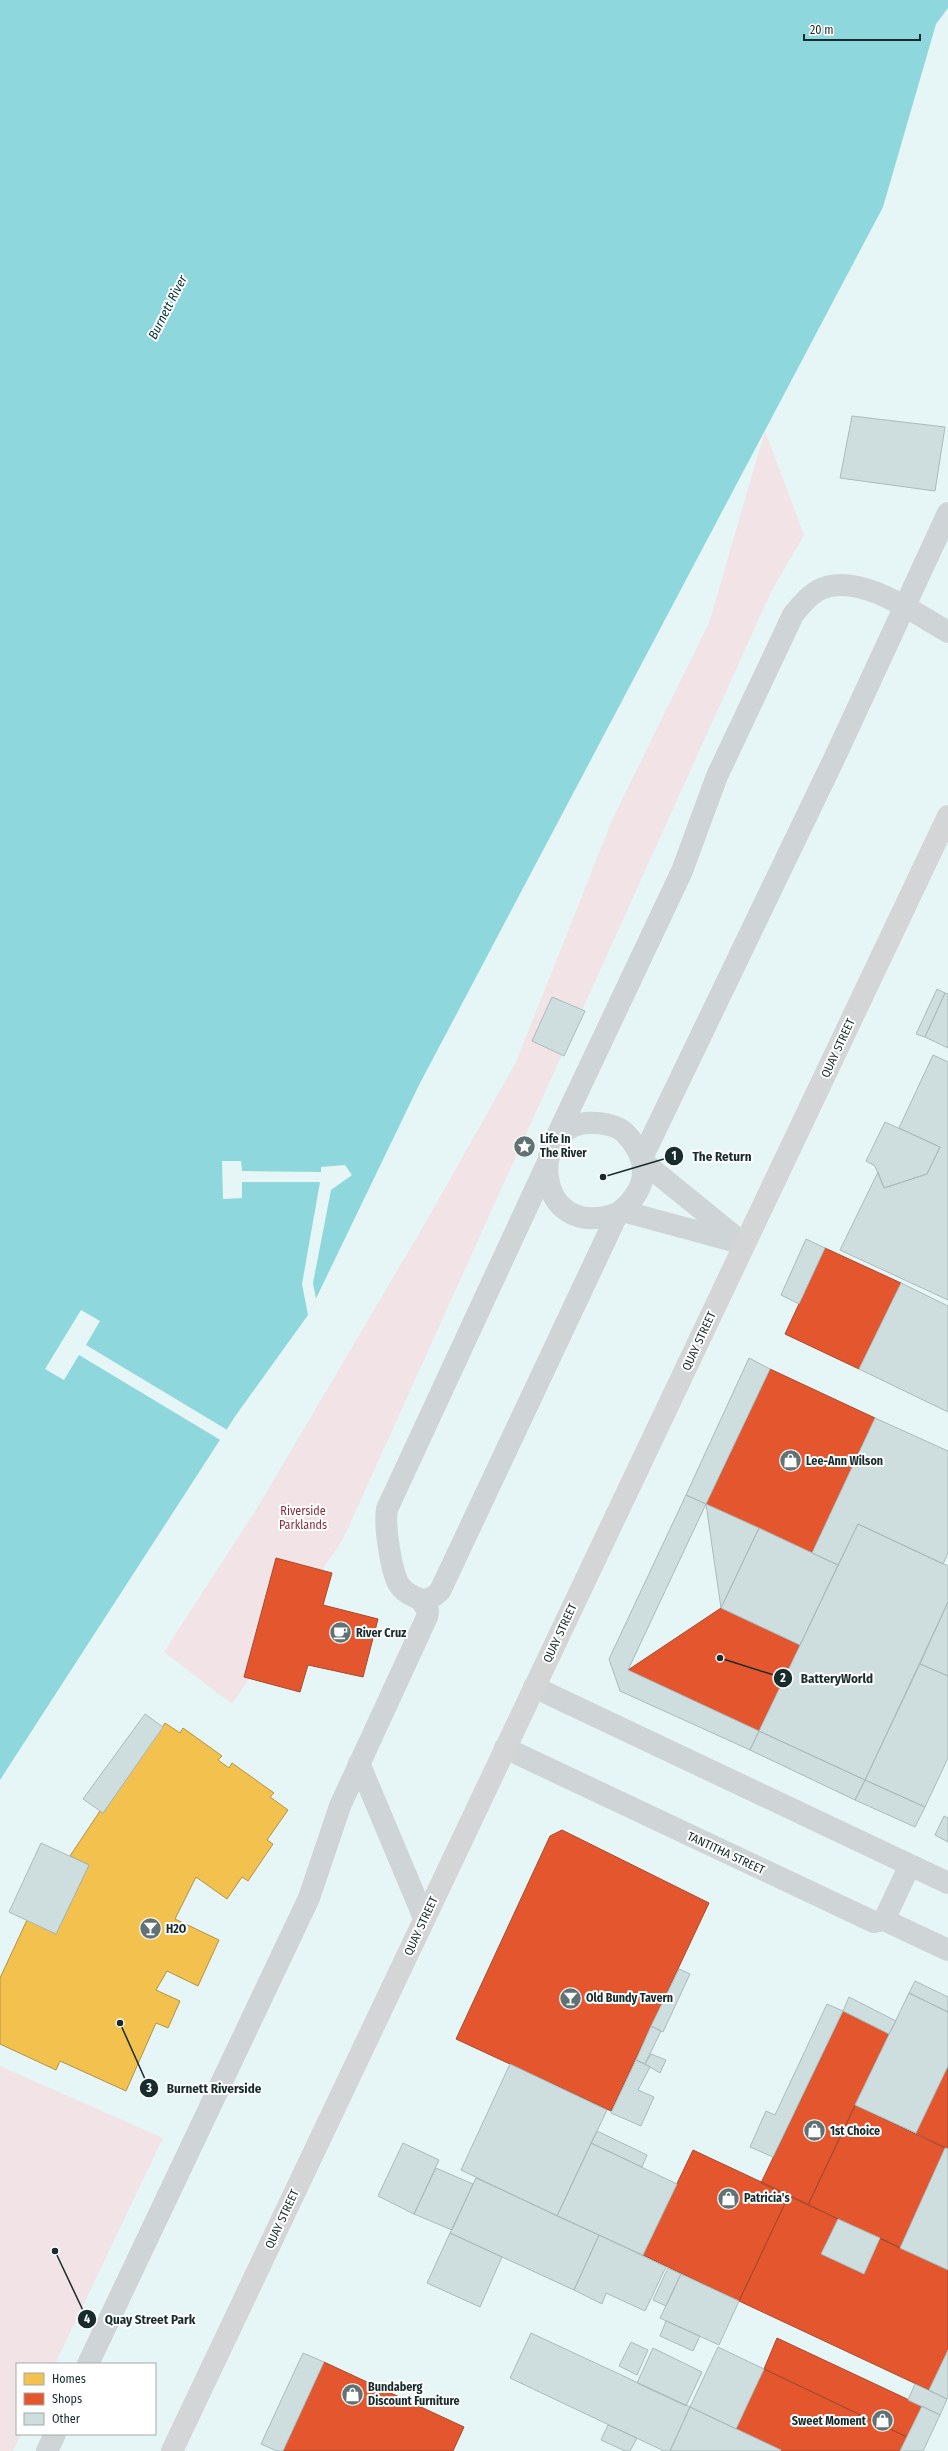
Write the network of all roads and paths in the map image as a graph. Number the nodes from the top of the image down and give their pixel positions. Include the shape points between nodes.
1 (948, 513) edge
2 (905, 608) junction
3 (948, 632) edge
4 (948, 816) edge
5 (549, 1156) junction
6 (642, 1159) junction
7 (620, 1212) junction
8 (744, 1244) junction
9 (421, 1600) junction
10 (534, 1687) junction
11 (505, 1748) junction
12 (359, 1763) junction
13 (910, 1865) junction
14 (948, 1883) edge
15 (424, 1918) junction
16 (884, 1920) junction
17 (948, 1950) edge
18 (88, 2363) edge
19 (55, 2435) edge
20 (47, 2451) edge
21 (172, 2451) edge

1 - 2 street
2 - 3 street
2 - 5 street via 881,594 835,585 819,590 793,615 717,776 682,871
2 - 6 street
4 - 8 main road, QUAY STREET
5 - 6 street via 561,1136 575,1127 591,1123 608,1124 622,1131 634,1143
5 - 7 street via 546,1179 552,1194 561,1206 574,1215 589,1219 604,1218
5 - 9 street via 387,1509 386,1522 395,1576 404,1590
6 - 7 street via 643,1174 639,1190 631,1203
6 - 8 street
7 - 8 street
7 - 9 street via 440,1591 434,1597
8 - 10 main road, QUAY STREET
9 - 12 street via 428,1611 427,1617
10 - 11 main road, QUAY STREET
10 - 13 street
11 - 15 main road, QUAY STREET
11 - 16 street, TANTITHA STREET via 874,1922
12 - 15 street
12 - 18 street via 340,1806 309,1898
13 - 14 street
13 - 16 street
15 - 21 main road, QUAY STREET
16 - 17 street, TANTITHA STREET
19 - 20 street

